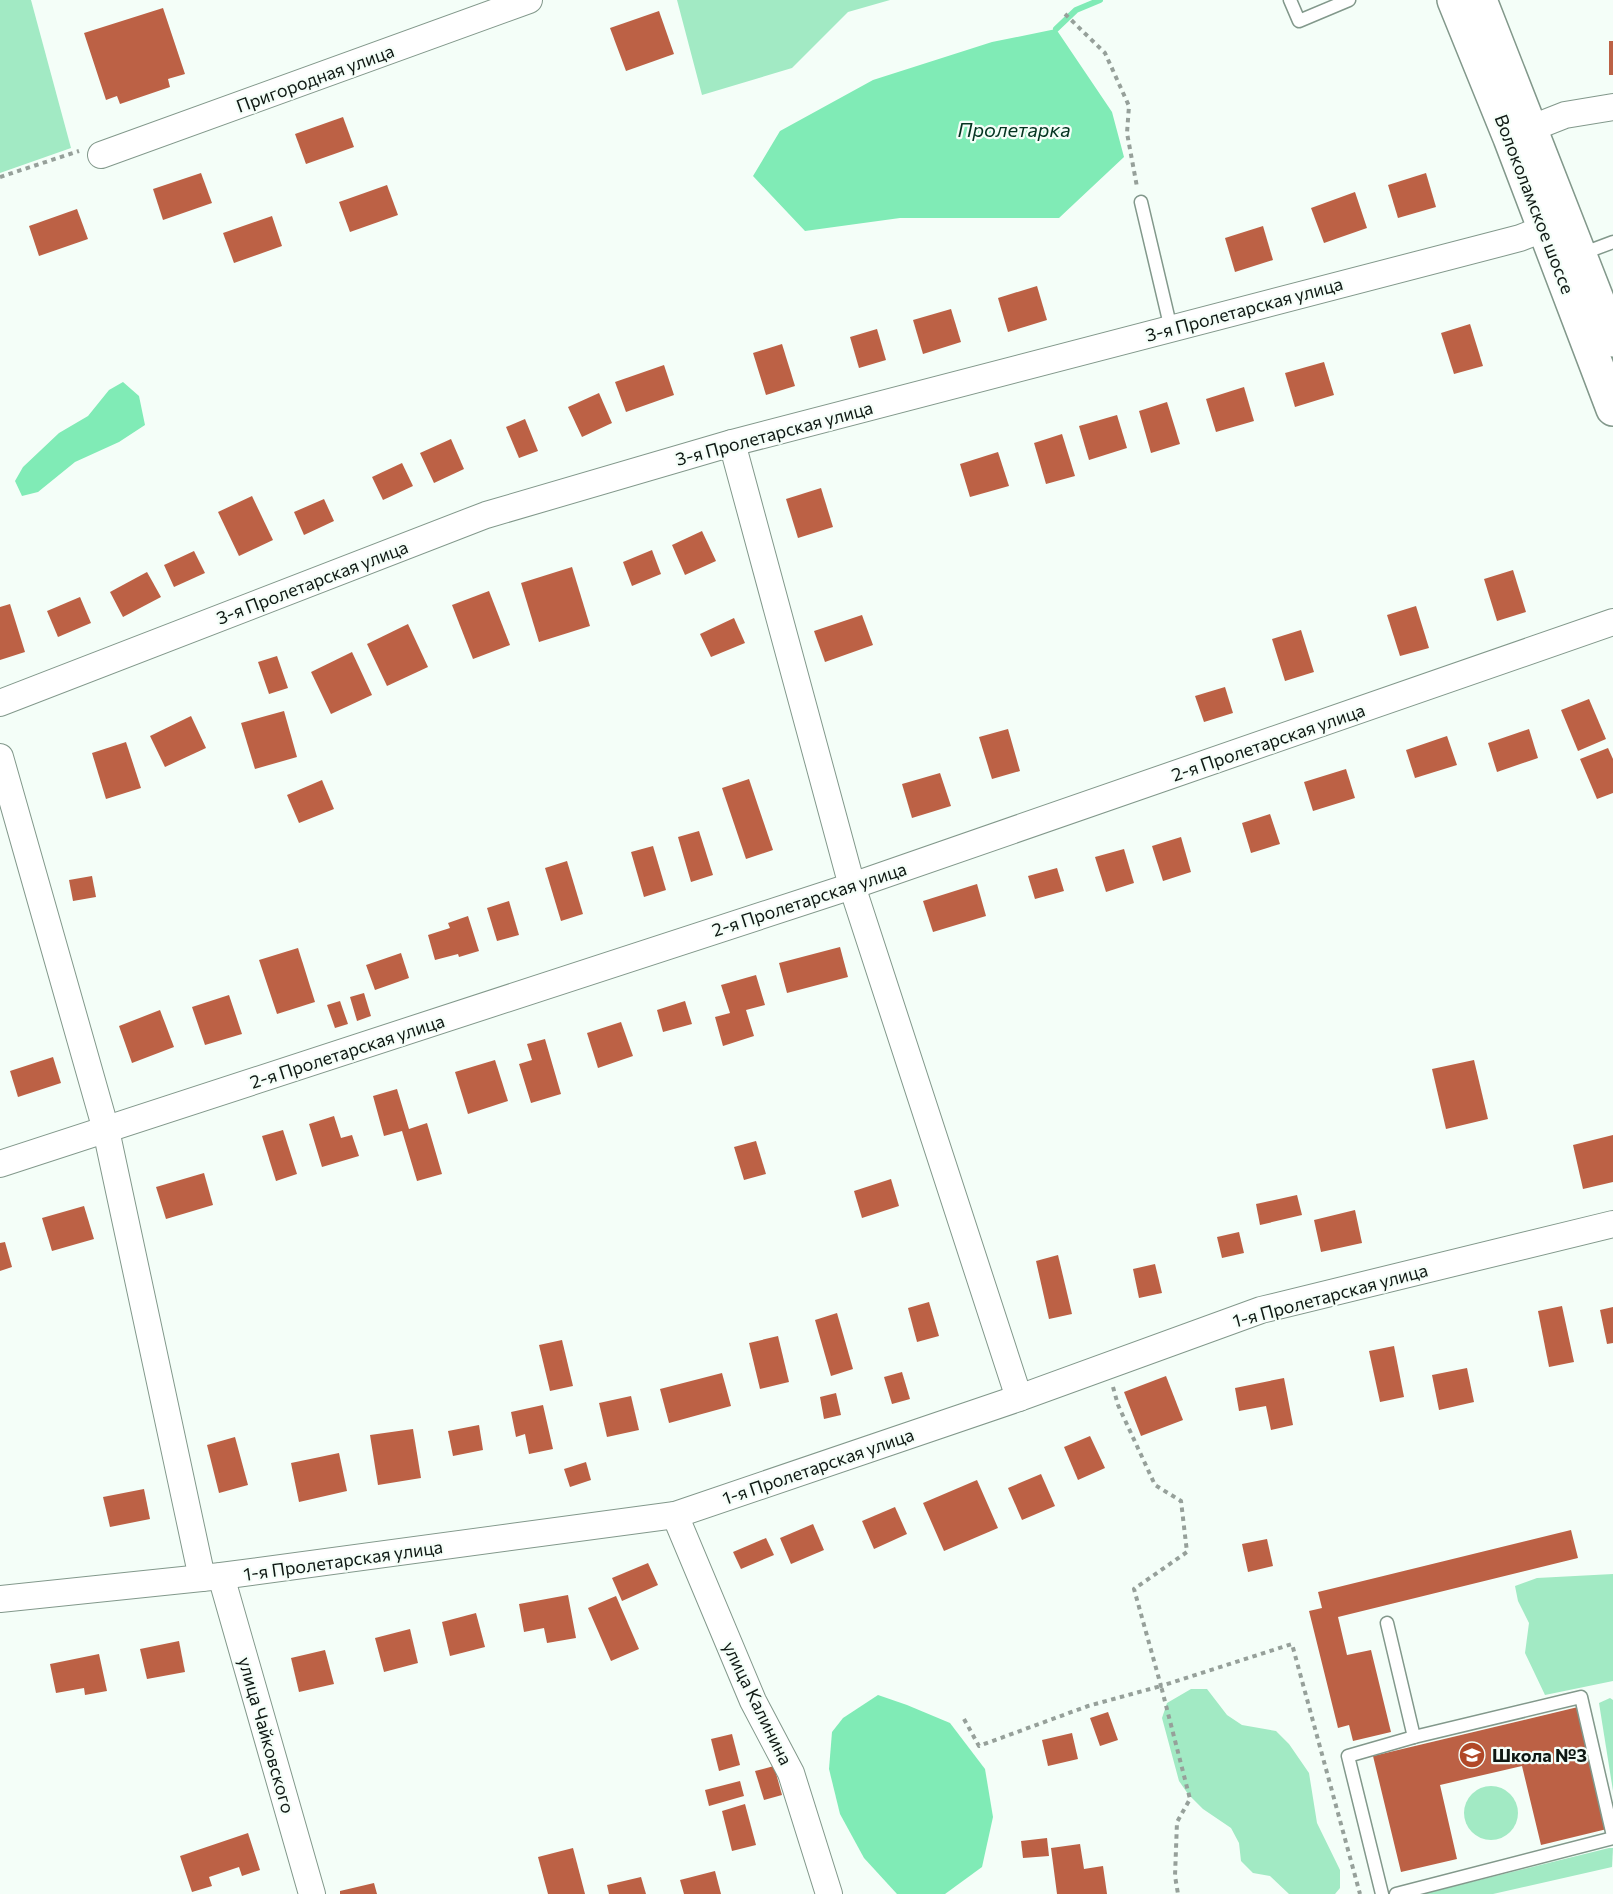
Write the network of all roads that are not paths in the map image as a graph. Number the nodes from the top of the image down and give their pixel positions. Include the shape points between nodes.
1 (529, 0) edge
2 (1290, 0) edge
3 (1349, 0) edge
4 (1454, 0) edge
5 (1480, 0) edge
6 (1613, 107) edge
7 (1532, 128) junction
8 (101, 155) road end
9 (1141, 202) road end
10 (1556, 224) junction
11 (1613, 242) edge
12 (1580, 255) junction
13 (1171, 329) junction
14 (1613, 339) edge
15 (1613, 409) edge
16 (732, 443) junction
17 (1613, 622) edge
18 (0, 703) edge
19 (0, 757) edge
20 (852, 886) junction
21 (106, 1130) junction
22 (0, 1164) edge
23 (1613, 1224) edge
24 (1019, 1398) junction
25 (675, 1515) junction
26 (212, 1577) junction
27 (0, 1599) edge
28 (1387, 1623) dead end
29 (1414, 1737) junction
30 (1613, 1837) edge
31 (312, 1894) edge
32 (829, 1894) edge
33 (1382, 1894) edge
34 (1396, 1894) edge

1 - 8 street, Пригородная улица
2 - 3 lane via 1299,21
4 - 10 main road, Волоколамское шоссе
5 - 7 main road, Волоколамское шоссе
6 - 7 street via 1566,115
7 - 10 main road, Волоколамское шоссе
9 - 13 lane
10 - 12 main road, Волоколамское шоссе
10 - 13 street, 3-я Пролетарская улица via 1520,238
10 - 15 main road, Волоколамское шоссе
11 - 12 lane
12 - 14 main road, Волоколамское шоссе
13 - 16 street, 3-я Пролетарская улица
16 - 18 street, 3-я Пролетарская улица via 486,515
16 - 20 street
17 - 20 street, 2-я Пролетарская улица
19 - 21 street, улица Чайковского
20 - 21 street, 2-я Пролетарская улица
20 - 24 street
21 - 22 street, 2-я Пролетарская улица
21 - 26 street, улица Чайковского
23 - 24 street, 1-я Пролетарская улица via 1261,1310
24 - 25 street, 1-я Пролетарская улица
25 - 26 street, 1-я Пролетарская улица
25 - 32 street, улица Калинина via 753,1701 791,1773
26 - 27 street, 1-я Пролетарская улица
26 - 31 street, улица Чайковского
28 - 29 lane
29 - 30 lane via 1581,1697
29 - 33 lane via 1348,1756
30 - 34 lane

